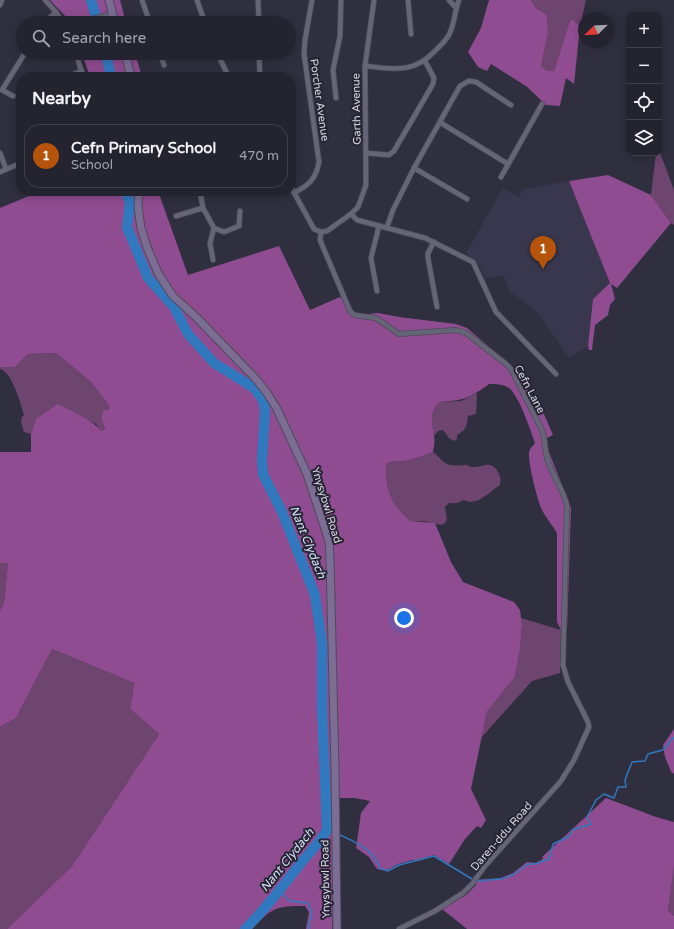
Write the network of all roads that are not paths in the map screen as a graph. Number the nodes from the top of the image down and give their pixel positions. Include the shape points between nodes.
1 (2, 0) edge
2 (45, 0) edge
3 (109, 0) edge
4 (142, 0) edge
5 (197, 0) edge
6 (258, 0) edge
7 (312, 0) edge
8 (341, 0) edge
9 (374, 0) edge
10 (408, 0) edge
11 (449, 0) edge
12 (459, 0) edge
13 (0, 5) edge
14 (456, 8) junction
15 (56, 12) junction
16 (112, 14) joint
17 (52, 16) edge
18 (59, 16) edge
19 (100, 16) edge
20 (148, 16) edge
21 (203, 16) edge
22 (259, 16) edge
23 (411, 34) dead end
24 (21, 60) edge
25 (78, 60) edge
26 (126, 60) edge
27 (162, 60) edge
28 (220, 60) edge
29 (259, 60) edge
30 (425, 61) junction
31 (164, 65) dead end
32 (365, 66) junction
33 (82, 71) joint
34 (79, 72) edge
35 (130, 72) edge
36 (226, 72) edge
37 (260, 72) edge
38 (13, 96) dead end
39 (336, 98) dead end
40 (512, 104) dead end
41 (542, 104) dead end
42 (441, 123) junction
43 (0, 153) edge
44 (366, 153) junction
45 (508, 164) junction
46 (16, 165) edge
47 (414, 168) junction
48 (6, 169) junction
49 (0, 172) edge
50 (501, 177) dead end
51 (296, 192) edge
52 (139, 196) edge
53 (201, 196) edge
54 (296, 196) edge
55 (467, 199) dead end
56 (203, 208) junction
57 (179, 209) dead end
58 (240, 211) dead end
59 (351, 214) junction
60 (379, 226) junction
61 (387, 227) junction
62 (214, 228) junction
63 (321, 232) junction
64 (434, 242) junction
65 (213, 260) dead end
66 (377, 291) dead end
67 (437, 307) dead end
68 (556, 374) dead end
69 (588, 727) joint
70 (337, 929) edge
71 (399, 929) edge

1 - 13 street
2 - 15 street
3 - 16 main road
4 - 20 street
5 - 21 street
6 - 22 street
7 - 51 street, Porcher Avenue via 304,54 319,162 313,180
8 - 39 street via 340,36 333,70
9 - 32 street, Garth Avenue
10 - 23 street
11 - 14 street
12 - 14 street
14 - 30 street via 448,36
15 - 17 street
15 - 18 street
16 - 19 street
24 - 38 street via 2,90
25 - 33 street
26 - 35 main road
27 - 31 street
28 - 36 street
29 - 37 street
30 - 32 street via 405,69
30 - 44 street via 434,78 433,84 394,151 389,155
32 - 44 street, Garth Avenue
33 - 34 street
40 - 42 street via 476,82 469,81 460,86
41 - 45 street
42 - 45 street
42 - 47 street
43 - 48 street
44 - 59 street, Garth Avenue via 366,185 358,207
45 - 50 street
46 - 48 street
47 - 55 street
47 - 61 street
48 - 49 street
52 - 70 main road, Ynysybwl Road via 141,228 158,273 172,295 208,329 267,393 307,474 329,541
53 - 56 street
54 - 63 street via 314,230
56 - 57 street via 178,215
56 - 62 street
58 - 62 street via 239,226 224,232
59 - 60 street via 357,220
59 - 63 street via 327,231
60 - 61 street
60 - 66 street via 371,258
61 - 64 street
62 - 65 street via 210,243
63 - 69 street, Cefn Lane via 320,240 354,315 376,318 399,334 456,330 466,333 511,369 542,430 548,461 566,499 563,665
64 - 67 street via 428,258
64 - 68 street via 472,262 496,312
69 - 71 street, Daren-ddu Road via 574,760 561,781 463,893

